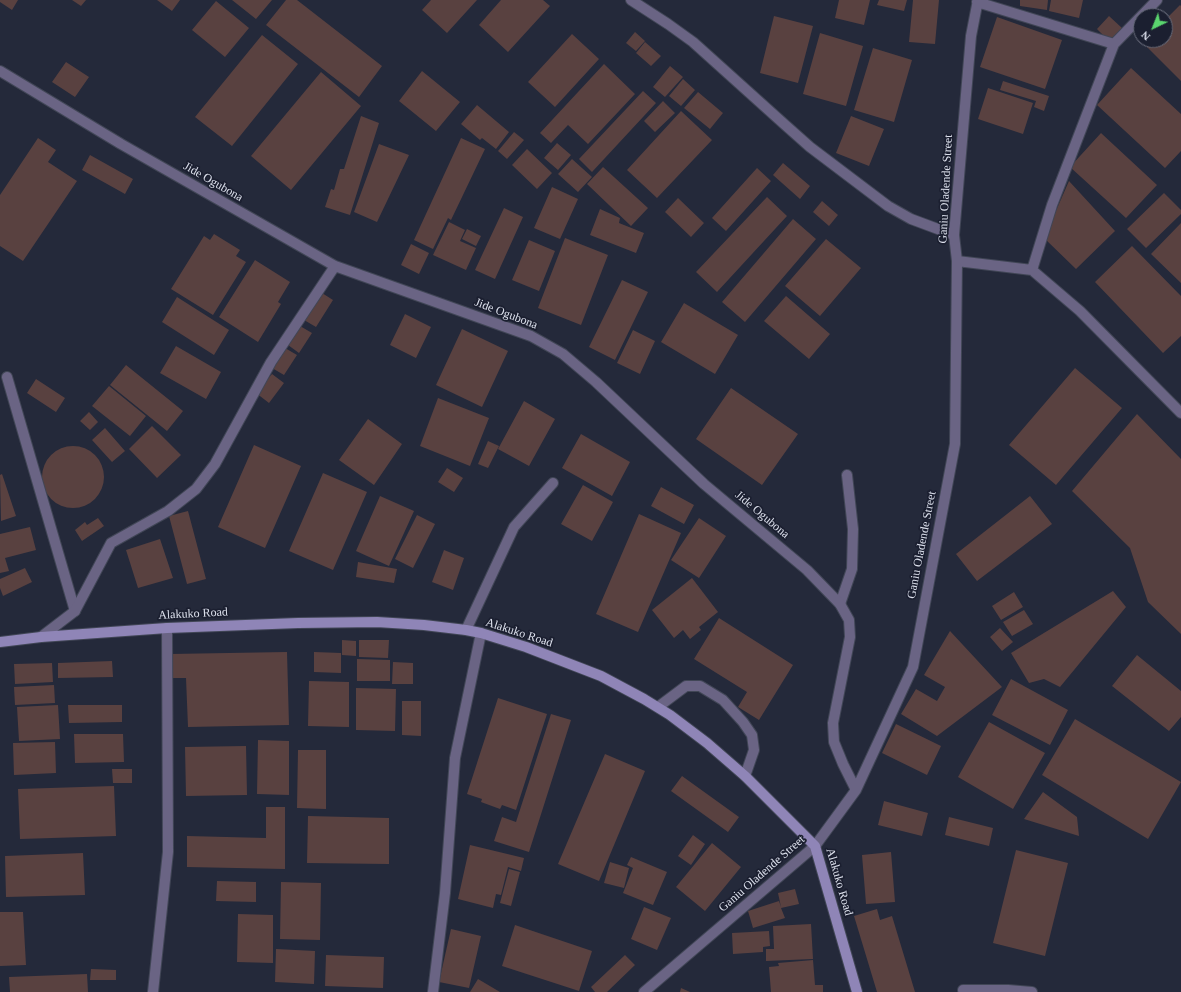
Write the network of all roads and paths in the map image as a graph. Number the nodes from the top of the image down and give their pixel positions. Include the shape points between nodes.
1 (631, 0) edge
2 (1157, 0) edge
3 (977, 1) edge
4 (1114, 44) junction
5 (0, 71) edge
6 (954, 235) junction
7 (957, 261) junction
8 (335, 266) junction
9 (1032, 270) junction
10 (6, 377) dead end
11 (1181, 413) edge
12 (847, 475) dead end
13 (553, 483) dead end
14 (840, 604) junction
15 (75, 611) junction
16 (167, 628) junction
17 (466, 630) junction
18 (481, 633) junction
19 (41, 638) junction
20 (0, 642) edge
21 (658, 707) junction
22 (745, 776) junction
23 (856, 790) junction
24 (815, 846) junction
25 (963, 990) dead end
26 (153, 992) edge
27 (433, 992) edge
28 (644, 992) edge
29 (857, 992) edge
30 (1032, 992) edge

1 - 6 street via 693,42 805,142 888,206 911,219
2 - 4 street
3 - 4 street
3 - 6 street, Ganiu Oladende Street via 971,36
4 - 9 street via 1052,205
5 - 8 street, Jide Ogubona via 121,144
6 - 7 street, Ganiu Oladende Street
7 - 9 street
7 - 23 street, Ganiu Oladende Street via 955,444 913,667
8 - 14 street, Jide Ogubona via 531,336 563,354 704,484 807,570
8 - 15 street via 271,362 215,464 196,489 168,511 111,543
9 - 11 street via 1080,311
10 - 15 street
12 - 14 street via 853,529 852,569
13 - 17 street via 514,527
14 - 23 street, Jide Ogubona via 849,620 850,638 833,723 834,742
15 - 19 street
16 - 17 main road, Alakuko Road via 377,622
16 - 19 main road, Alakuko Road
16 - 26 street via 168,852
17 - 18 main road, Alakuko Road
18 - 21 main road, Alakuko Road via 526,647 601,676
18 - 27 street via 455,758 445,893
19 - 20 main road, Alakuko Road
21 - 22 main road, Alakuko Road via 707,743
21 - 22 street via 686,686 700,686 723,700 752,735 754,750
22 - 24 main road, Alakuko Road
23 - 24 street, Ganiu Oladende Street
24 - 28 street, Ganiu Oladende Street
24 - 29 main road, Alakuko Road
25 - 30 street

